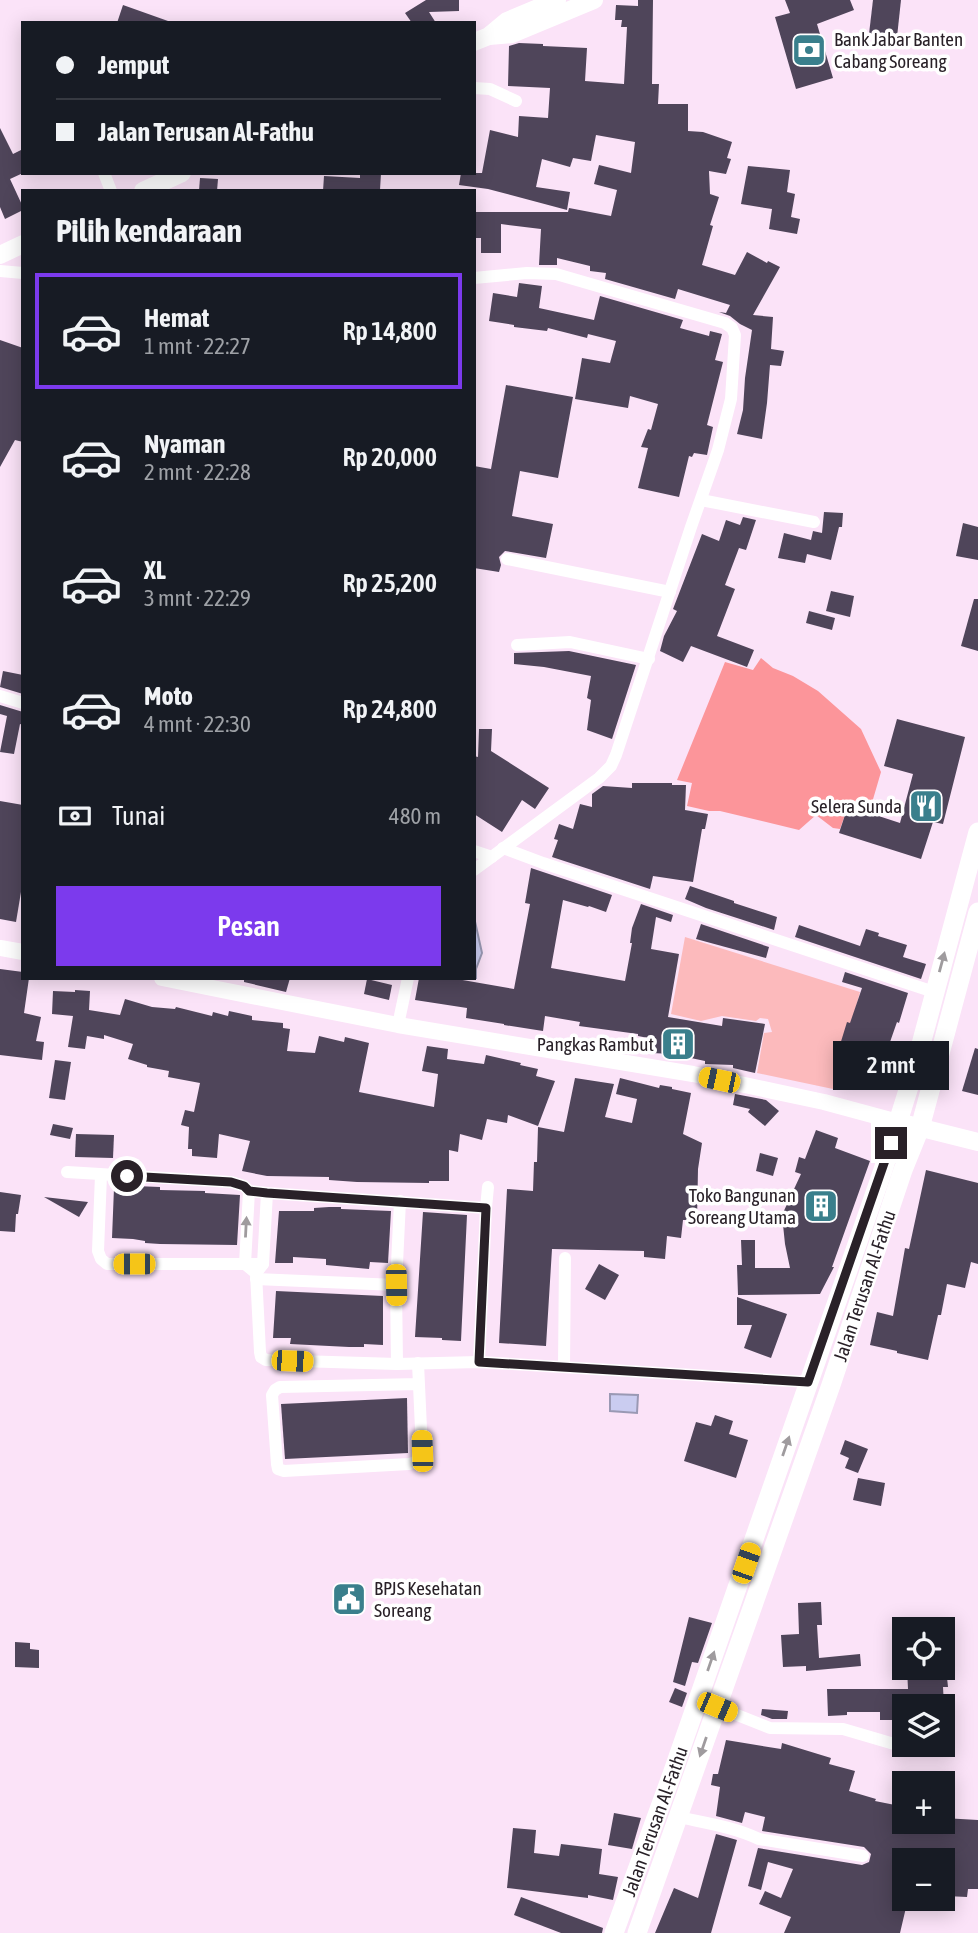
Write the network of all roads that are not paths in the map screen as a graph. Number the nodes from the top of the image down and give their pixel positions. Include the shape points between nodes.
1 (557, 0) edge
2 (594, 0) edge
3 (482, 39) edge
4 (476, 88) edge
5 (516, 101) dead end
6 (178, 175) edge
7 (147, 189) edge
8 (21, 245) edge
9 (0, 254) edge
10 (0, 271) edge
11 (21, 273) edge
12 (476, 278) edge
13 (701, 500) junction
14 (814, 522) dead end
15 (507, 559) dead end
16 (670, 592) junction
17 (517, 645) dead end
18 (649, 659) junction
19 (0, 696) edge
20 (21, 702) edge
21 (978, 832) edge
22 (503, 848) junction
23 (476, 852) edge
24 (492, 857) junction
25 (476, 869) edge
26 (978, 912) edge
27 (0, 948) edge
28 (21, 952) edge
29 (172, 980) edge
30 (408, 980) edge
31 (934, 992) junction
32 (398, 1025) junction
33 (898, 1122) junction
34 (920, 1128) junction
35 (978, 1142) edge
36 (67, 1172) dead end
37 (101, 1175) junction
38 (488, 1187) dead end
39 (249, 1191) junction
40 (267, 1193) junction
41 (400, 1201) junction
42 (486, 1208) junction
43 (565, 1258) dead end
44 (245, 1264) junction
45 (258, 1272) junction
46 (396, 1285) junction
47 (479, 1362) junction
48 (418, 1363) junction
49 (397, 1364) junction
50 (564, 1367) junction
51 (808, 1382) junction
52 (419, 1384) junction
53 (717, 1707) junction
54 (892, 1743) edge
55 (667, 1785) junction
56 (688, 1791) junction
57 (679, 1817) junction
58 (863, 1856) dead end
59 (614, 1933) edge
60 (637, 1933) edge

1 - 3 main road via 507,21
2 - 3 main road via 512,34
4 - 5 street
6 - 7 main road
8 - 9 main road
10 - 11 street
12 - 13 street via 556,274 732,328 731,399
13 - 14 street
13 - 16 street
15 - 16 street
16 - 18 street
17 - 18 street via 570,642
18 - 22 street via 611,766
19 - 20 street
31 -> 21 highway, Jalan Terusan Al-Fathu
22 - 24 street
22 - 31 street
23 - 24 street
24 - 25 street
26 - 34 highway, Jalan Terusan Al-Fathu
27 - 28 street
29 - 32 street
30 - 32 street
31 - 33 highway, Jalan Terusan Al-Fathu
32 - 33 street via 693,1074
33 - 34 main road
33 - 51 highway, Jalan Terusan Al-Fathu
34 - 35 main road
34 - 53 highway, Jalan Terusan Al-Fathu
36 - 37 street
37 - 39 street via 231,1182
37 - 44 street via 98,1251 107,1264
38 - 42 street
39 - 40 street
44 -> 39 street
40 - 41 street
40 - 45 street
41 - 42 street
41 - 46 street
42 - 47 street
43 - 50 street
44 - 45 street
45 - 46 street
45 - 49 street via 261,1357
46 - 49 street
47 - 48 street
47 - 50 street
48 - 49 street
48 - 52 street
50 - 51 street
55 -> 51 highway, Jalan Terusan Al-Fathu
52 - 52 street via 422,1451 416,1462 278,1469 275,1390
53 - 54 street via 770,1728 844,1729
53 -> 56 highway, Jalan Terusan Al-Fathu
55 - 56 highway
55 - 59 highway, Jalan Terusan Al-Fathu
56 - 57 highway, Jalan Terusan Al-Fathu
57 - 58 street via 759,1839
57 - 60 highway, Jalan Terusan Al-Fathu

